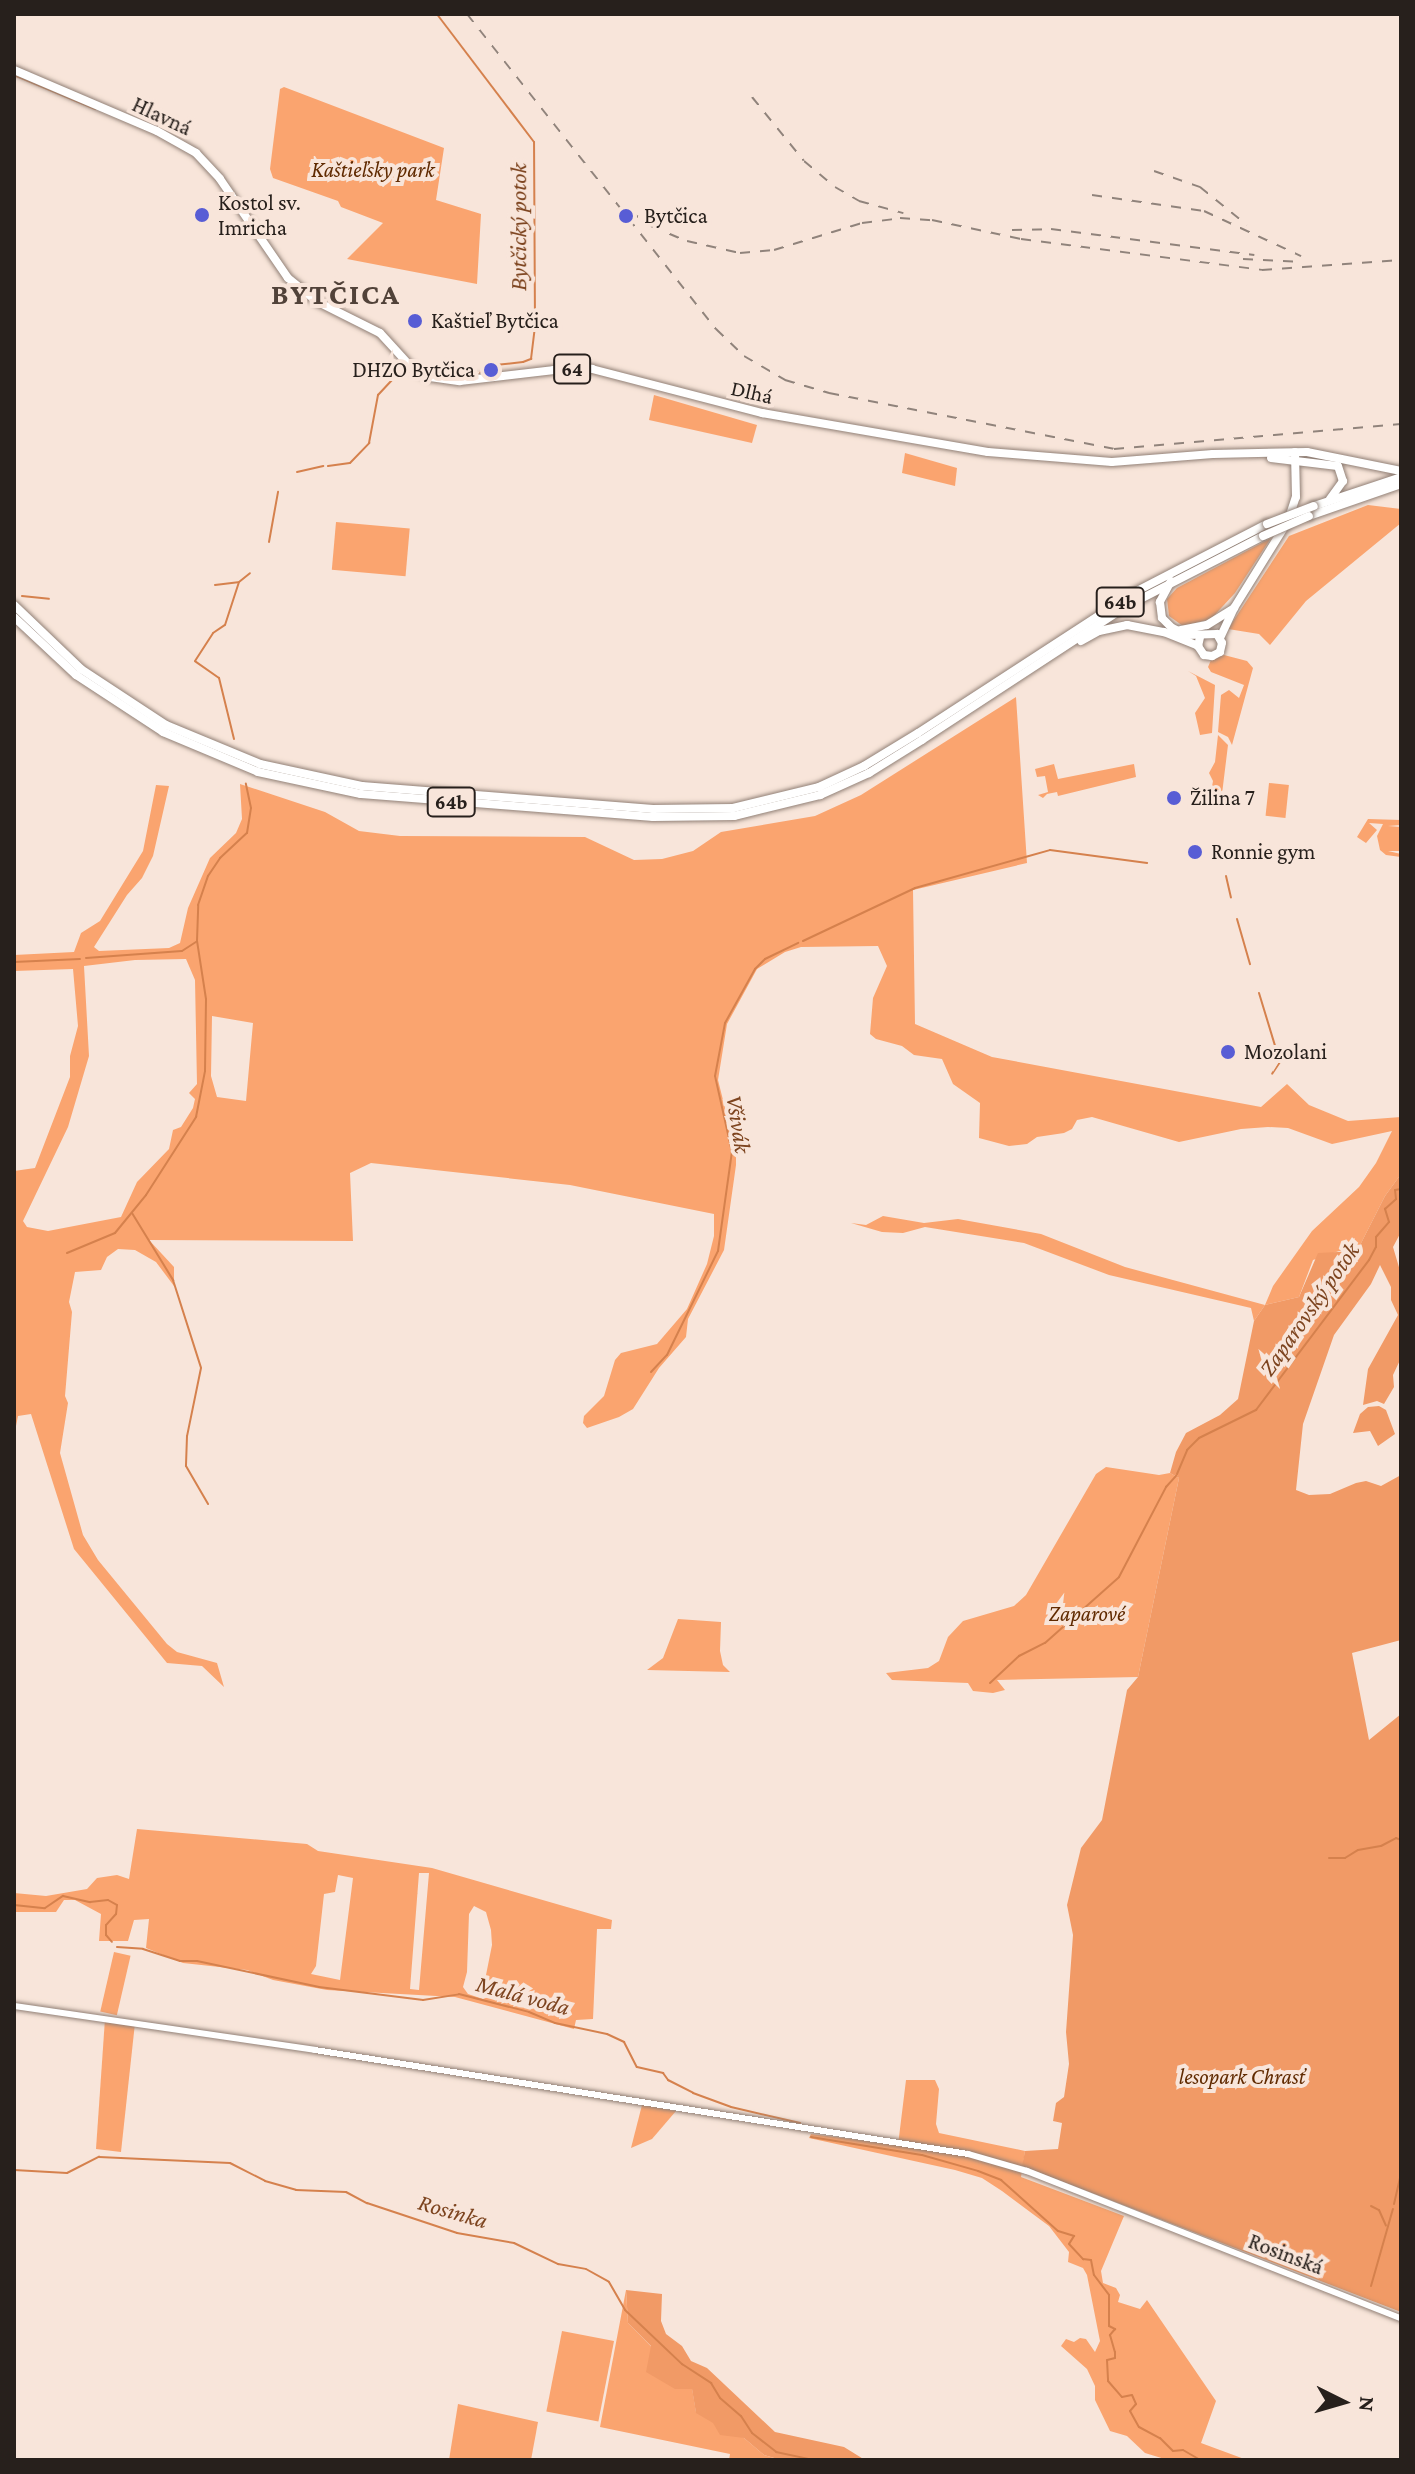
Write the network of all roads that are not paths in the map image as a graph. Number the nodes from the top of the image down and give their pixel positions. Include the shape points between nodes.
1 (14, 70) edge
2 (288, 278) joint
3 (1296, 456) junction
4 (1401, 471) edge
5 (1401, 477) edge
6 (1401, 484) edge
7 (1330, 499) junction
8 (1172, 581) junction
9 (14, 605) edge
10 (1234, 608) junction
11 (14, 617) edge
12 (1177, 630) junction
13 (1216, 635) junction
14 (1199, 642) junction
15 (1028, 671) junction
16 (920, 737) junction
17 (14, 2006) edge
18 (1401, 2318) edge

1 - 2 main road, Hlavná / 64 via 196,153
2 - 3 main road, Dlhá / 64 via 318,302 380,333 418,372 443,380 592,369 762,413 988,452 1112,462
3 - 4 main road
3 - 7 main road via 1342,470 1341,485
3 - 10 main road via 1296,497 1288,521
5 - 7 main road, 64b
6 - 8 main road, 64b, bridge via 1309,516
7 - 16 main road, 64b, bridge via 1267,524 1135,592
8 - 12 main road via 1160,610
8 - 15 main road, 64b
9 - 16 main road, 64b via 81,669 166,725 260,764 352,785 653,809 723,809 819,787
10 - 12 main road via 1207,625
10 - 13 main road
11 - 16 main road, 64b via 76,675 163,732 258,772 361,794 653,817 734,816 820,795 869,773
12 - 14 main road
13 - 14 main road
13 - 14 main road via 1222,648 1216,655 1204,655
14 - 15 main road via 1147,627 1116,626
15 - 16 main road, 64b
17 - 18 street, Rosinská via 1005,2163

